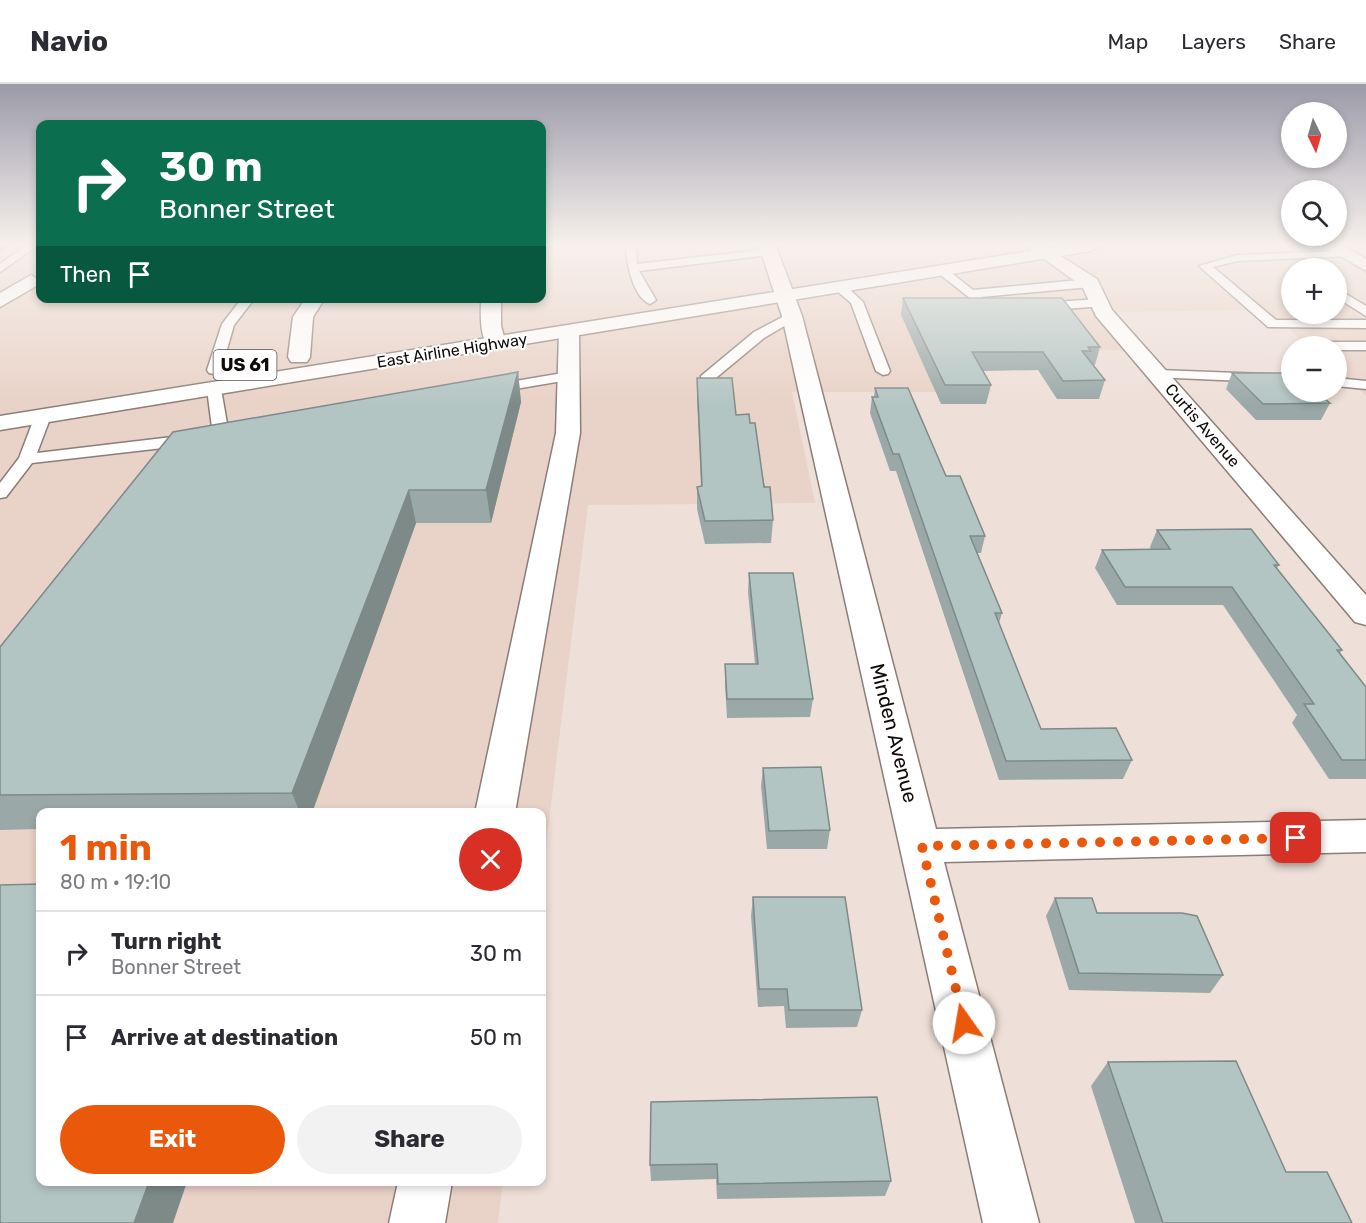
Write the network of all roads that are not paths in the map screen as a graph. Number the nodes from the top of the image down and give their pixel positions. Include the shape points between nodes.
1 (663, 299) edge
2 (744, 299) edge
3 (783, 299) edge
4 (790, 299) edge
5 (854, 299) edge
6 (977, 299) edge
7 (1076, 299) edge
8 (1092, 299) edge
9 (1244, 299) edge
10 (1348, 299) edge
11 (650, 300) joint
12 (245, 303) edge
13 (313, 303) edge
14 (491, 303) edge
15 (1366, 312) edge
16 (1366, 324) edge
17 (569, 332) junction
18 (493, 335) junction
19 (1347, 346) edge
20 (1366, 346) edge
21 (298, 357) junction
22 (883, 371) dead end
23 (1158, 374) junction
24 (568, 376) junction
25 (706, 378) edge
26 (214, 379) junction
27 (1281, 379) edge
28 (1347, 383) edge
29 (1366, 385) edge
30 (476, 392) edge
31 (0, 403) edge
32 (44, 416) junction
33 (0, 423) edge
34 (27, 459) junction
35 (0, 493) edge
36 (1366, 615) edge
37 (496, 808) edge
38 (1366, 836) edge
39 (922, 846) junction
40 (424, 1186) edge
41 (417, 1223) edge
42 (1011, 1223) edge

1 - 11 main road, East Airline Highway / US 61
2 - 17 main road, East Airline Highway / US 61
3 - 25 lane via 759,335
4 - 39 main road, Minden Avenue
5 - 22 lane
6 - 7 lane via 990,310
8 - 23 main road, Curtis Avenue
9 - 16 lane via 1273,324
10 - 15 lane
11 - 18 main road, East Airline Highway / US 61
12 - 26 lane via 228,324
13 - 21 main road via 303,317
14 - 18 main road
17 - 18 main road, East Airline Highway / US 61
17 - 24 main road
18 - 21 main road, East Airline Highway / US 61
18 - 26 main road, East Airline Highway / US 61
19 - 20 lane
21 - 26 main road, East Airline Highway / US 61
23 - 27 lane
23 - 36 main road, Curtis Avenue
24 - 30 lane
24 - 37 main road via 568,433
26 - 31 main road, East Airline Highway / US 61
26 - 32 main road, East Airline Highway / US 61
26 - 34 lane via 227,434
28 - 29 lane
32 - 33 main road, East Airline Highway / US 61
32 - 34 lane via 34,450
34 - 35 lane
38 - 39 main road
39 - 42 main road, Minden Avenue
40 - 41 main road

